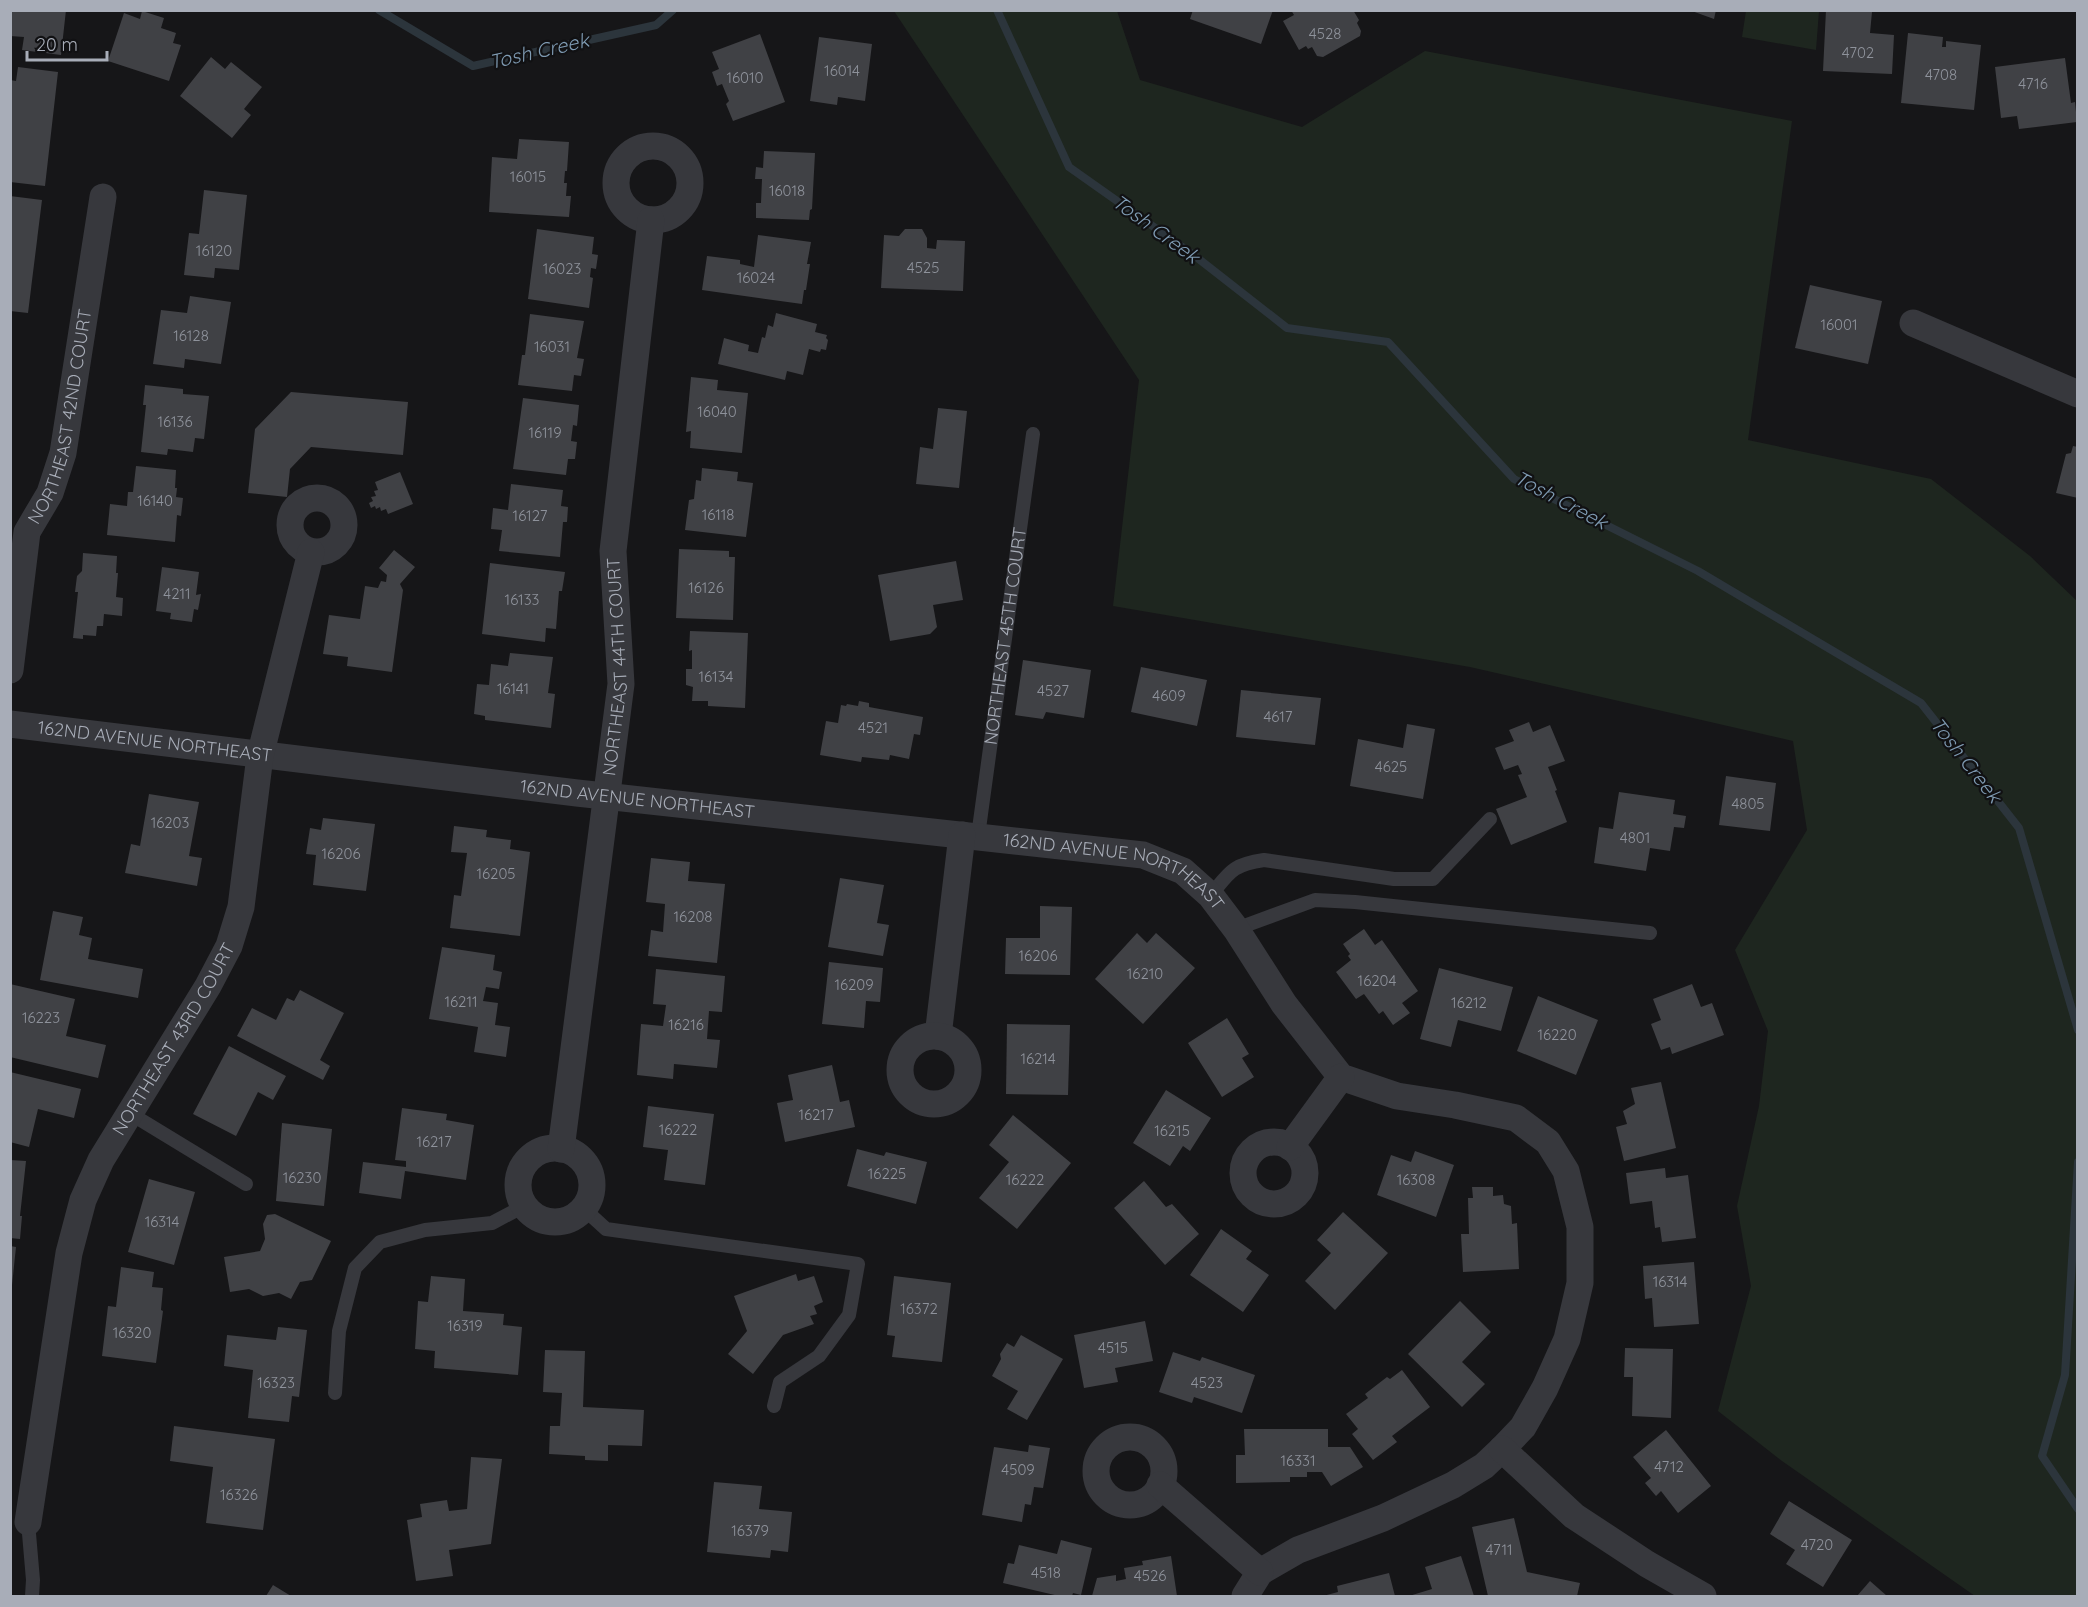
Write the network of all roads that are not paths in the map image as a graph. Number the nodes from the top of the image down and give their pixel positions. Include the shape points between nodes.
1 (103, 197) dead end
2 (651, 220) dead end
3 (1913, 323) dead end
4 (2078, 394) edge
5 (1033, 434) dead end
6 (311, 552) dead end
7 (10, 670) edge
8 (10, 724) edge
9 (260, 756) junction
10 (605, 796) junction
11 (1490, 819) dead end
12 (970, 836) junction
13 (1210, 896) junction
14 (1236, 929) junction
15 (1650, 933) dead end
16 (938, 1036) dead end
17 (1341, 1077) junction
18 (131, 1114) junction
19 (1290, 1147) dead end
20 (561, 1149) junction
21 (246, 1184) dead end
22 (524, 1206) junction
23 (584, 1209) junction
24 (335, 1393) dead end
25 (774, 1406) dead end
26 (1502, 1449) junction
27 (1160, 1485) dead end
28 (28, 1522) joint
29 (1260, 1572) junction
30 (32, 1596) edge
31 (1245, 1596) edge
32 (1703, 1596) edge

1 - 7 street, NORTHEAST 42ND COURT via 63,453 50,493 27,532
2 - 10 street, NORTHEAST 44TH COURT via 613,551 621,684
3 - 4 street
5 - 12 lane, NORTHEAST 45TH COURT
6 - 9 street, NORTHEAST 43RD COURT
8 - 9 street, 162ND AVENUE NORTHEAST
9 - 10 street, 162ND AVENUE NORTHEAST
9 - 18 street, NORTHEAST 43RD COURT via 241,907 229,946
10 - 12 street, 162ND AVENUE NORTHEAST
10 - 20 street, NORTHEAST 44TH COURT
11 - 13 lane via 1432,879 1394,879 1264,860 1243,863
12 - 13 street, 162ND AVENUE NORTHEAST via 1143,855 1183,871
12 - 16 street, NORTHEAST 45TH COURT
13 - 14 street, 162ND AVENUE NORTHEAST
14 - 15 lane via 1315,900
14 - 17 street, 162ND AVENUE NORTHEAST via 1284,1004
17 - 19 street
17 - 26 street via 1396,1096 1516,1118 1548,1142 1566,1171 1580,1227 1580,1283 1567,1339 1545,1388 1523,1427
18 - 21 lane
18 - 28 street, NORTHEAST 43RD COURT via 101,1160 83,1200 69,1253
20 - 22 street via 548,1149 526,1162 519,1184
20 - 23 street via 573,1153 590,1172 591,1191
22 - 23 street via 542,1220 554,1222 565,1221
22 - 24 lane via 492,1223 425,1230 380,1242 355,1268 339,1331
23 - 25 lane via 606,1229 858,1264 849,1315 819,1356 780,1382
26 - 29 street via 1484,1466 1453,1485 1383,1518 1298,1550
26 - 32 street via 1574,1516
27 - 29 street
28 - 30 lane
29 - 31 street

